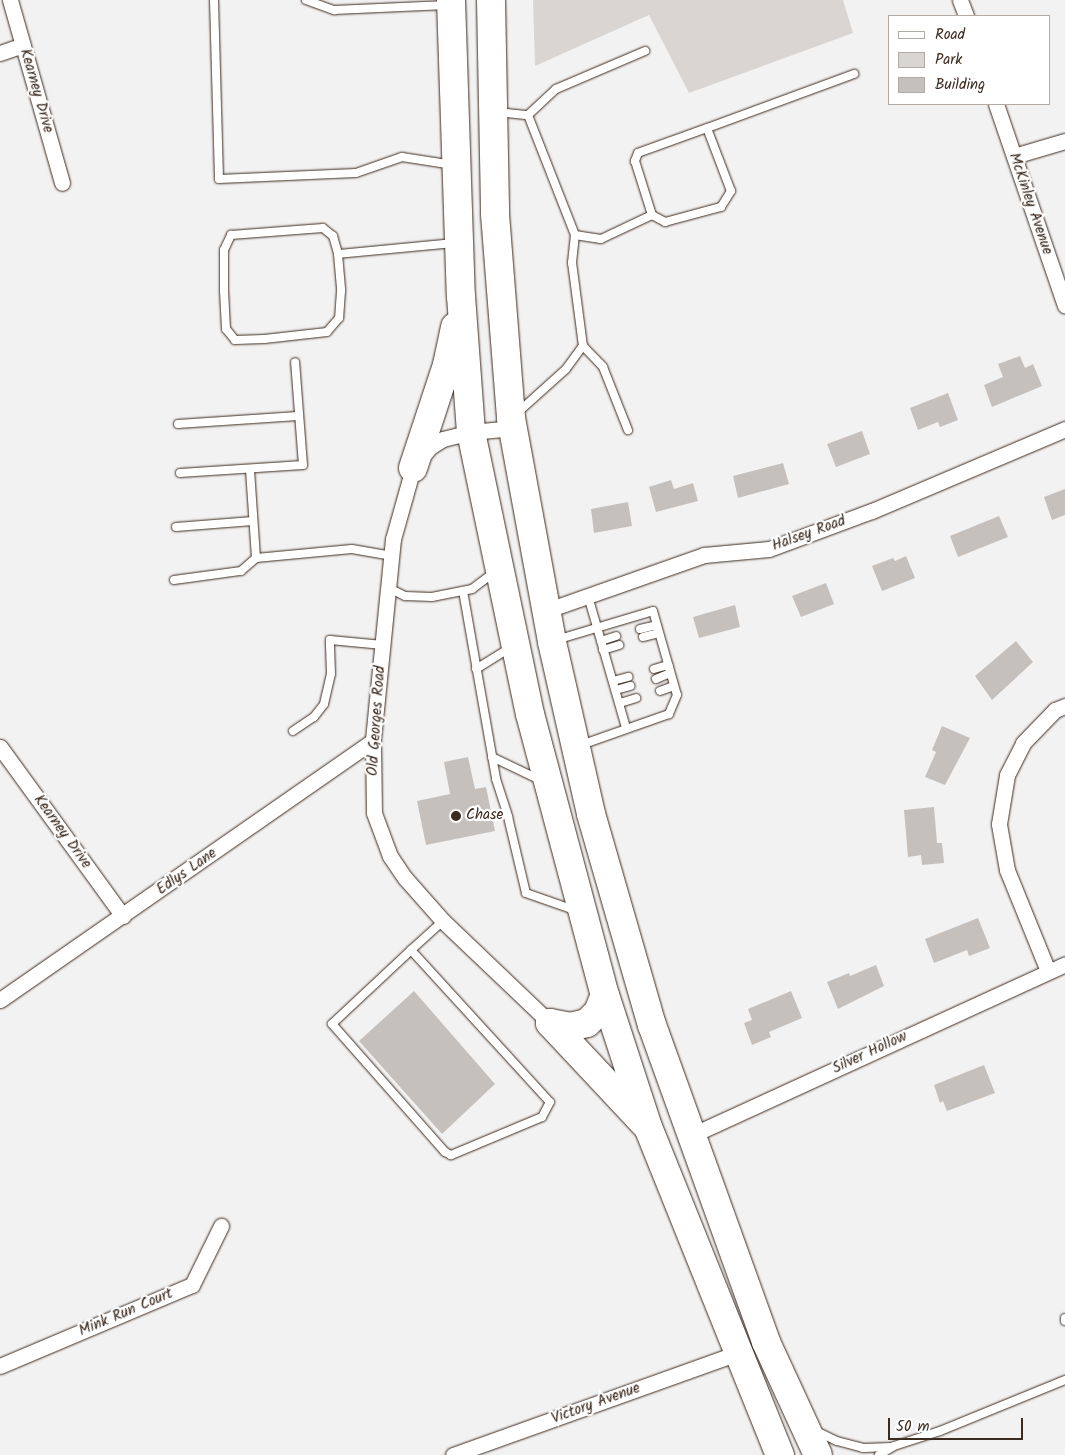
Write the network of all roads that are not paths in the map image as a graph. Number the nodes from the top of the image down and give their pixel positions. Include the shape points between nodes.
1 (10, 0) edge
2 (214, 0) edge
3 (306, 0) edge
4 (490, 0) edge
5 (960, 0) edge
6 (451, 2) edge
7 (966, 15) edge
8 (22, 45) junction
9 (645, 51) dead end
10 (0, 53) edge
11 (854, 74) dead end
12 (996, 105) edge
13 (493, 112) junction
14 (528, 115) junction
15 (707, 128) junction
16 (1065, 140) edge
17 (1014, 156) junction
18 (456, 166) junction
19 (62, 182) dead end
20 (652, 215) junction
21 (575, 235) junction
22 (459, 243) junction
23 (338, 254) junction
24 (461, 296) junction
25 (1065, 305) edge
26 (583, 346) junction
27 (295, 362) dead end
28 (298, 416) junction
29 (512, 423) junction
30 (178, 424) dead end
31 (1065, 429) edge
32 (628, 430) dead end
33 (471, 432) junction
34 (413, 468) junction
35 (250, 470) junction
36 (180, 473) dead end
37 (253, 521) junction
38 (176, 527) dead end
39 (392, 556) junction
40 (256, 558) junction
41 (499, 569) junction
42 (174, 580) dead end
43 (388, 588) junction
44 (463, 591) junction
45 (588, 596) junction
46 (545, 611) junction
47 (596, 628) junction
48 (658, 629) junction
49 (641, 633) dead end
50 (616, 636) dead end
51 (600, 641) junction
52 (552, 642) junction
53 (515, 645) junction
54 (619, 645) dead end
55 (383, 646) junction
56 (603, 650) junction
57 (668, 664) junction
58 (476, 669) junction
59 (654, 669) dead end
60 (670, 673) junction
61 (628, 677) dead end
62 (656, 679) dead end
63 (614, 681) junction
64 (630, 686) dead end
65 (674, 686) junction
66 (616, 690) junction
67 (660, 691) dead end
68 (636, 698) dead end
69 (620, 703) junction
70 (1065, 706) edge
71 (626, 728) junction
72 (293, 731) dead end
73 (373, 741) junction
74 (0, 747) edge
75 (576, 747) junction
76 (492, 757) junction
77 (548, 784) junction
78 (583, 914) junction
79 (123, 916) junction
80 (443, 921) junction
81 (411, 950) junction
82 (1065, 964) edge
83 (1048, 971) junction
84 (604, 995) junction
85 (0, 1000) edge
86 (550, 1023) junction
87 (648, 1127) junction
88 (692, 1136) junction
89 (221, 1226) dead end
90 (766, 1342) junction
91 (740, 1352) junction
92 (0, 1366) edge
93 (1065, 1380) edge
94 (804, 1424) junction
95 (894, 1446) junction
96 (453, 1455) edge
97 (780, 1455) edge
98 (818, 1455) edge
99 (879, 1455) edge

1 - 8 street, Kearney Drive
2 - 18 lane via 219,179 356,172 402,157
3 - 6 lane via 334,10
4 - 13 highway
5 - 7 street
6 - 18 highway
8 - 10 street
8 - 19 street, Kearney Drive
9 - 14 lane via 556,89
11 - 15 lane
12 - 17 street, McKinley Avenue
13 - 14 lane
13 - 29 highway via 495,214
14 - 21 lane
15 - 20 lane via 638,153 635,161
15 - 20 lane via 731,191 721,207 665,222
16 - 17 street
17 - 25 street, McKinley Avenue
18 - 22 highway
20 - 21 lane via 601,239
21 - 26 lane via 572,263
22 - 23 lane
22 - 24 highway
23 - 23 lane via 333,236 323,228 231,234 224,250 226,329 235,340 327,332 339,318
24 - 33 highway
24 - 34 highway via 447,365
26 - 29 lane via 566,369
26 - 32 lane via 603,368
27 - 28 lane
28 - 30 lane
28 - 35 lane via 304,465
29 - 33 street, Old Georges Road
29 - 46 highway
31 - 45 street, Halsey Road via 872,511 768,549 704,555
33 - 34 street, Old Georges Road via 436,442
33 - 41 highway
34 - 39 street, Old Georges Road via 393,539
35 - 36 lane
35 - 37 lane
37 - 38 lane
37 - 40 lane
39 - 40 lane via 352,549
39 - 43 street, Old Georges Road
40 - 42 lane via 241,571
41 - 44 lane via 472,589
41 - 53 highway
43 - 44 lane via 405,596 432,597
43 - 55 street, Old Georges Road
44 - 58 lane
45 - 46 street, Halsey Road
45 - 47 lane
46 - 52 highway
47 - 48 lane via 652,611
47 - 51 lane
47 - 52 lane
48 - 49 lane
48 - 57 lane
50 - 51 lane
51 - 56 lane
52 - 75 highway
53 - 58 lane
53 - 77 highway
54 - 56 lane
55 - 72 lane via 330,640 331,674 324,704 314,717
55 - 73 street, Old Georges Road
56 - 63 lane
57 - 59 lane
57 - 60 lane
58 - 76 lane
60 - 62 lane
60 - 65 lane
61 - 63 lane
63 - 66 lane
64 - 66 lane
65 - 67 lane
65 - 71 lane via 676,696 668,714
66 - 69 lane
68 - 69 lane
69 - 71 lane
70 - 83 street via 1055,710 1023,743 1007,775 999,824 1006,870
71 - 75 lane
73 - 79 street, Edlys Lane
73 - 80 street, Old Georges Road via 374,813 381,834 390,856 405,878
74 - 79 street, Kearney Drive
75 - 88 highway via 591,814 652,1025
76 - 77 lane
76 - 78 lane via 526,892
77 - 78 highway
78 - 84 highway
79 - 85 street, Edlys Lane
80 - 81 lane
80 - 86 street, Old Georges Road
81 - 81 lane via 332,1024 451,1155 542,1117 550,1102
82 - 83 street, Silver Hollow
83 - 88 street, Silver Hollow
84 - 86 highway via 598,1012 587,1023 570,1027
84 - 87 highway
86 - 87 highway
87 - 91 highway
88 - 90 highway
89 - 92 street, Mink Run Court via 192,1285
90 - 91 highway
90 - 94 highway
91 - 96 street, Victory Avenue
91 - 97 highway
93 - 95 lane via 940,1431
94 - 95 lane via 846,1444 864,1448
94 - 98 highway
95 - 99 lane

